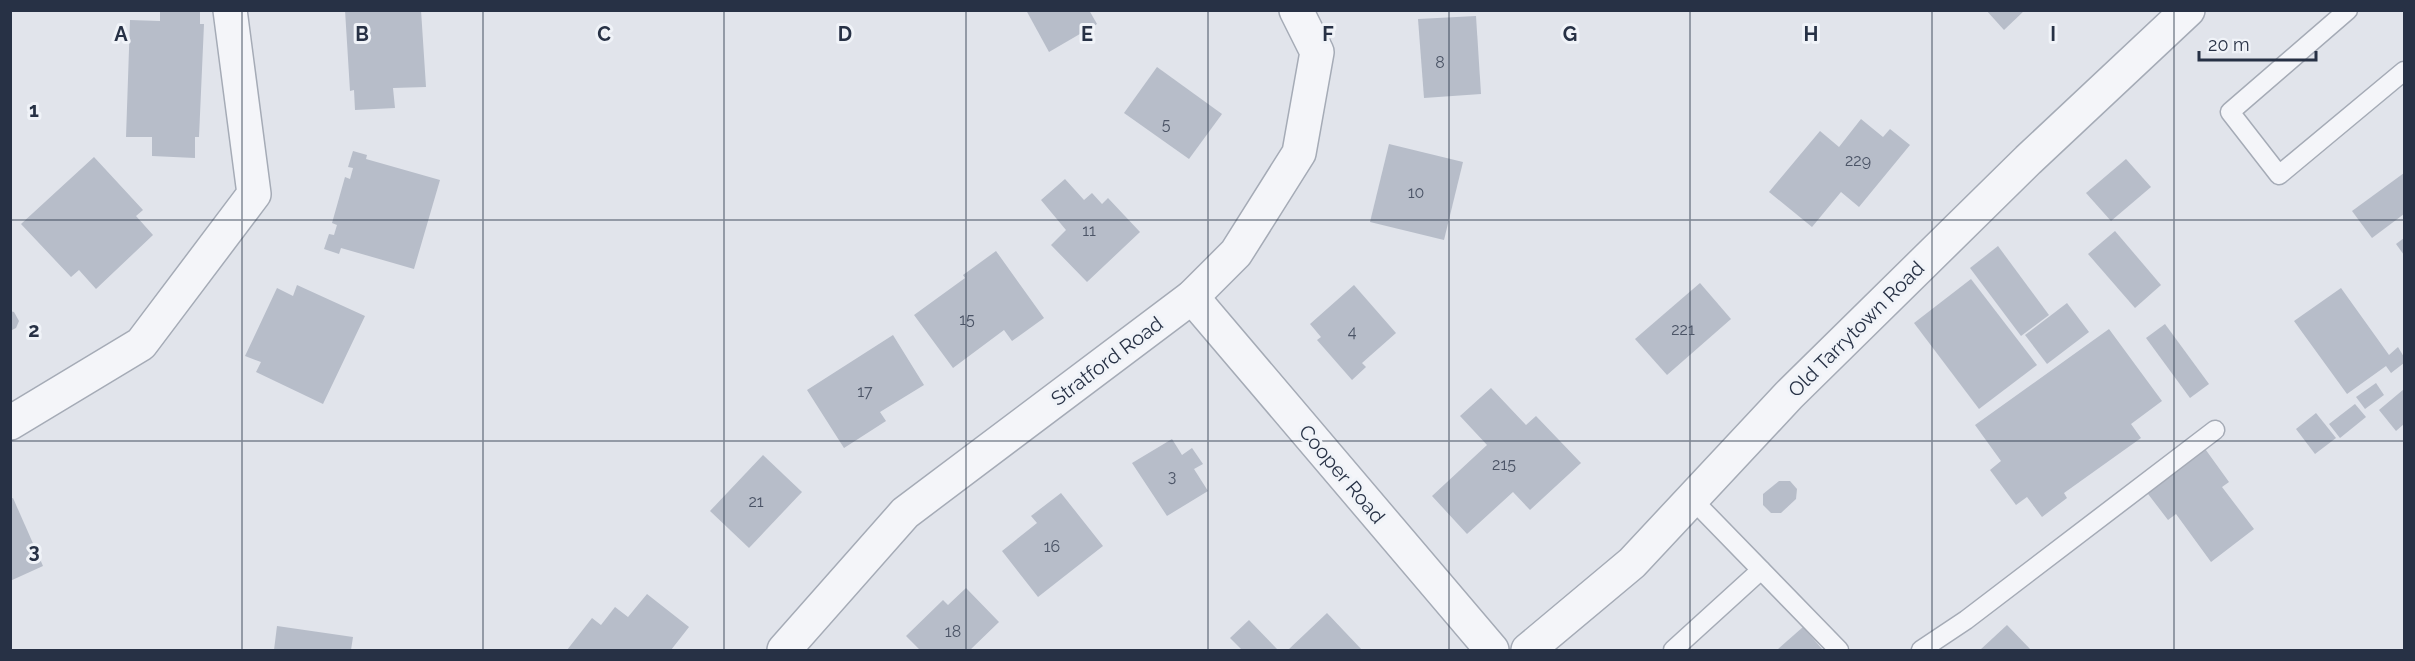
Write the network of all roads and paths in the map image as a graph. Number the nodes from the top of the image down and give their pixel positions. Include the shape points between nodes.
1 (230, 10) edge
2 (1296, 10) edge
3 (2188, 10) edge
4 (2348, 10) edge
5 (2404, 71) edge
6 (1192, 297) junction
7 (10, 423) edge
8 (2215, 430) dead end
9 (1692, 499) junction
10 (1761, 570) junction
11 (784, 651) edge
12 (1492, 651) edge
13 (1528, 651) edge
14 (1673, 651) edge
15 (1839, 651) edge
16 (1921, 651) edge

1 - 7 street via 254,194 141,344
2 - 6 street, Stratford Road via 1317,51 1299,153 1236,253
3 - 9 street, Old Tarrytown Road via 2028,160 1789,395
4 - 5 lane via 2230,112 2279,175
6 - 11 street, Stratford Road via 905,513
6 - 12 street, Cooper Road
8 - 16 lane
9 - 10 lane
9 - 13 street, Old Tarrytown Road via 1632,563
10 - 14 lane
10 - 15 lane

